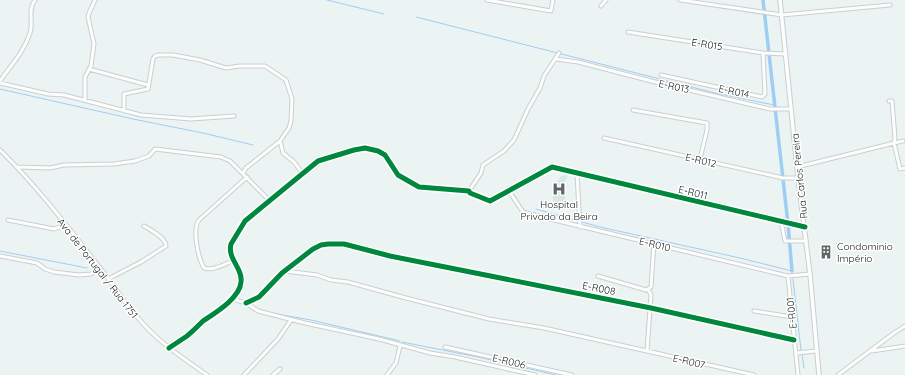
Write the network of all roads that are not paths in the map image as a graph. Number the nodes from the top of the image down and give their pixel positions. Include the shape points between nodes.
1 (35, 0) edge
2 (95, 0) edge
3 (487, 0) edge
4 (554, 0) edge
5 (606, 0) edge
6 (680, 0) edge
7 (780, 0) edge
8 (501, 2) edge
9 (890, 5) dead end
10 (601, 6) dead end
11 (782, 15) junction
12 (628, 32) dead end
13 (560, 53) dead end
14 (762, 53) junction
15 (786, 54) junction
16 (556, 59) junction
17 (89, 69) junction
18 (661, 75) dead end
19 (0, 82) edge
20 (148, 85) junction
21 (85, 100) junction
22 (889, 101) dead end
23 (792, 109) junction
24 (632, 110) dead end
25 (124, 111) junction
26 (234, 116) dead end
27 (604, 138) dead end
28 (280, 141) junction
29 (903, 141) dead end
30 (894, 143) junction
31 (0, 150) edge
32 (700, 159) junction
33 (17, 166) junction
34 (797, 167) junction
35 (246, 168) junction
36 (905, 168) edge
37 (239, 169) junction
38 (243, 173) junction
39 (303, 174) junction
40 (577, 174) junction
41 (247, 177) junction
42 (798, 178) junction
43 (469, 191) junction
44 (509, 191) junction
45 (269, 200) junction
46 (8, 220) dead end
47 (781, 221) junction
48 (65, 225) junction
49 (144, 226) dead end
50 (580, 227) junction
51 (805, 227) junction
52 (806, 241) junction
53 (654, 244) junction
54 (0, 256) edge
55 (233, 261) junction
56 (100, 268) junction
57 (285, 271) junction
58 (810, 274) junction
59 (598, 276) dead end
60 (788, 276) junction
61 (108, 279) junction
62 (648, 289) junction
63 (232, 299) junction
64 (246, 303) junction
65 (651, 308) junction
66 (754, 311) dead end
67 (792, 317) junction
68 (291, 320) junction
69 (905, 326) edge
70 (794, 340) junction
71 (400, 346) junction
72 (905, 346) edge
73 (445, 347) dead end
74 (169, 348) junction
75 (647, 351) junction
76 (816, 351) junction
77 (870, 351) junction
78 (796, 353) junction
79 (280, 369) dead end
80 (207, 375) edge
81 (244, 375) edge
82 (273, 375) edge
83 (387, 375) edge
84 (535, 375) edge
85 (572, 375) edge
86 (754, 375) edge
87 (798, 375) edge
88 (819, 375) edge
89 (838, 375) edge

1 - 19 street via 30,10 32,25 29,39
2 - 17 street via 88,17 94,44
3 - 8 street
4 - 8 street via 551,11
5 - 10 street
6 - 11 street
7 - 11 street, Rua Carlos Pereira
9 - 11 street
11 - 15 street, Rua Carlos Pereira
12 - 14 street, E-R015
13 - 16 street
14 - 15 street, E-R015
14 - 18 street, E-R014 via 765,94 762,97
15 - 23 street, Rua Carlos Pereira
16 - 23 street, E-R013 via 578,62 770,109
16 - 43 street via 544,76 514,140 483,165
17 - 20 street
17 - 21 street via 85,77
19 - 21 street
20 - 25 street via 148,89 124,94
20 - 28 street via 153,58 158,55 200,60 226,68 265,66 286,80 292,98 291,121
21 - 25 street
22 - 30 street via 892,102
23 - 34 street, Rua Carlos Pereira
24 - 32 street via 707,123
25 - 26 street via 191,119
27 - 32 street, E-R012
28 - 35 street
28 - 39 street via 283,153
29 - 30 street
30 - 34 street
30 - 36 street via 900,169
31 - 33 street, Ava de Portugal / Rua 1751
32 - 42 street, E-R012 via 783,178
33 - 37 street via 50,168 64,165 114,164 149,156 154,149 221,157
33 - 48 street, Ava de Portugal / Rua 1751
34 - 42 street, Rua Carlos Pereira
35 - 37 street
35 - 38 street
37 - 38 street
38 - 41 street
39 - 43 street via 322,159 365,148 385,155 398,175 419,187
39 - 45 street
40 - 44 street, E-R011 via 552,167
40 - 47 street, E-R011
40 - 50 street
41 - 45 street
41 - 55 street via 196,224 195,236 204,268 214,268
42 - 51 street, Rua Carlos Pereira
43 - 44 street, E-R011 via 490,201
44 - 50 street, E-R010 via 523,212
45 - 55 street via 246,221 234,239 230,247
46 - 48 street via 54,229
47 - 51 street, E-R011
47 - 52 street via 784,241
48 - 56 street, Ava de Portugal / Rua 1751
49 - 61 street via 163,240 166,246
50 - 53 street, E-R010
51 - 52 street, Rua Carlos Pereira
52 - 58 street, Rua Carlos Pereira
53 - 60 street, E-R010
53 - 62 street via 651,287
54 - 56 street via 37,263 54,272 79,275 91,274
55 - 63 street via 242,280
56 - 61 street, Ava de Portugal / Rua 1751
57 - 64 street, E-R008 via 259,297
57 - 65 street, E-R008 via 312,249 321,245 351,245 399,258
57 - 75 street, E-R007 via 317,275 489,319 544,328
58 - 60 street, E-R010
58 - 76 street, Rua Carlos Pereira
59 - 62 street
60 - 67 street, E-R001
61 - 74 street, Ava de Portugal / Rua 1751 via 139,320
62 - 65 street via 652,295
63 - 64 street
63 - 74 street
64 - 68 street via 258,311
65 - 70 street, E-R008
65 - 75 street
66 - 67 street
67 - 70 street, E-R001
68 - 71 street
68 - 81 street via 278,339
69 - 77 street
70 - 78 street, E-R001
71 - 83 street via 396,363
71 - 84 street
72 - 77 street
73 - 85 street, E-R006
74 - 80 street, Ava de Portugal / Rua 1751
75 - 86 street, E-R007
76 - 78 street
76 - 88 street, Rua Carlos Pereira
77 - 89 street
78 - 87 street, E-R001
79 - 82 street

